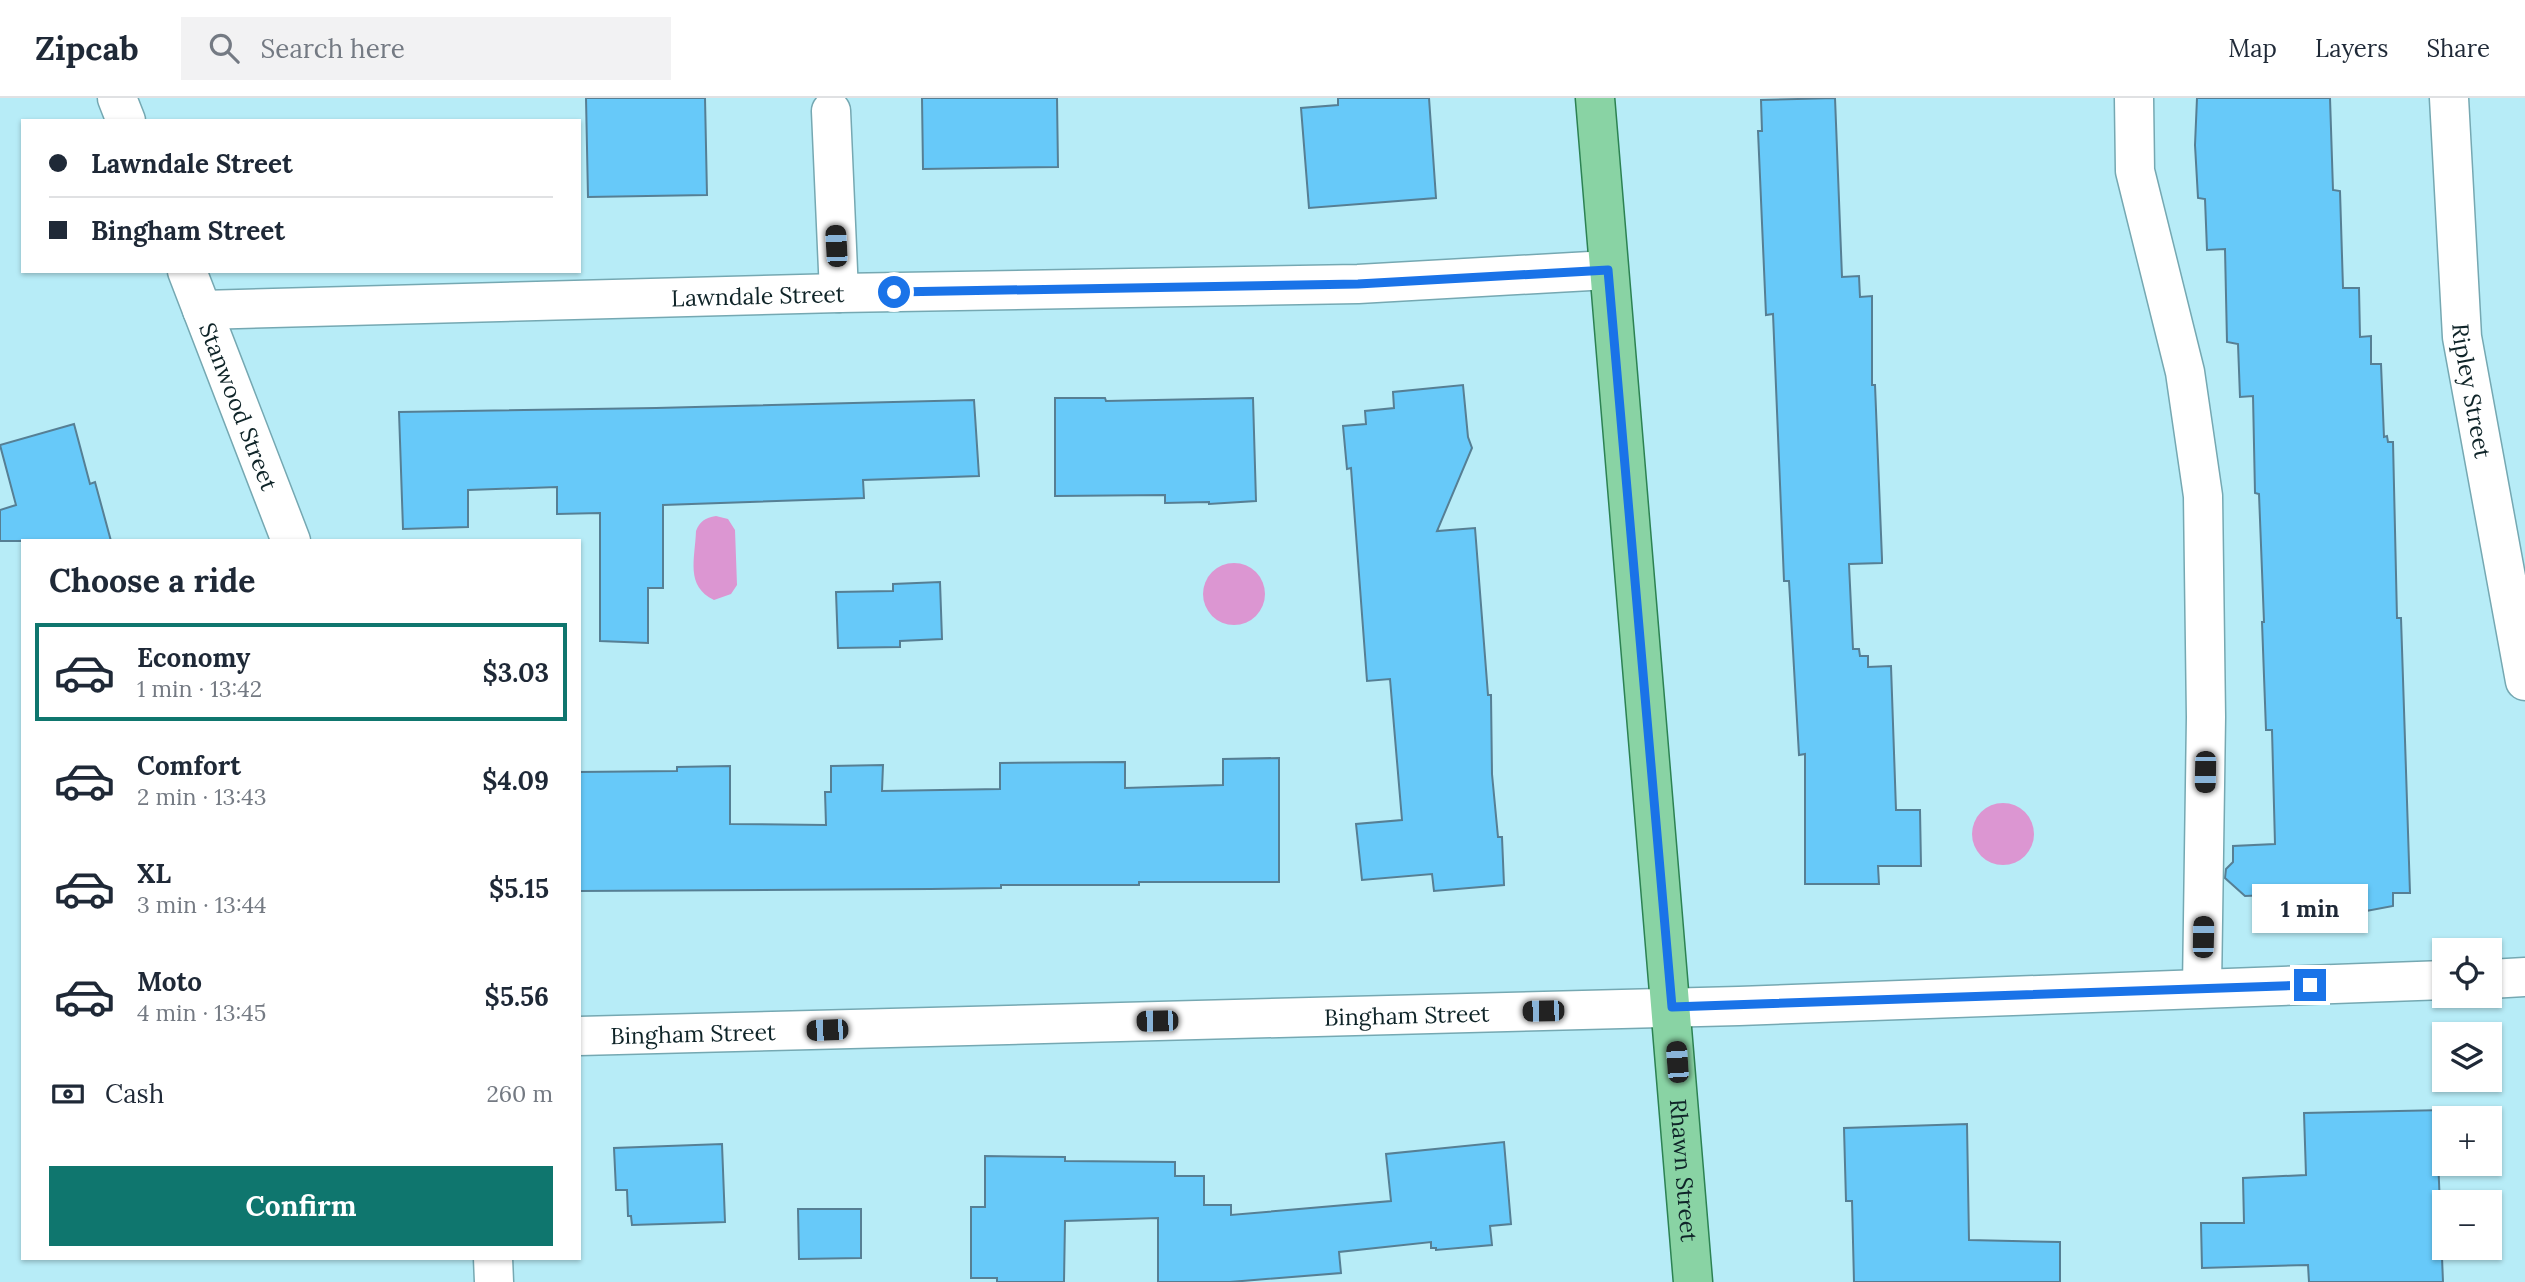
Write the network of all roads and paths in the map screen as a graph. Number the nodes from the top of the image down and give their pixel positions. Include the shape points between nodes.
1 (117, 98) edge
2 (1595, 98) edge
3 (2134, 98) edge
4 (2449, 98) edge
5 (831, 111) dead end
6 (126, 119) edge
7 (1608, 270) junction
8 (188, 273) edge
9 (839, 293) junction
10 (202, 310) junction
11 (290, 539) edge
12 (2524, 670) edge
13 (2525, 977) edge
14 (2502, 978) edge
15 (2432, 980) edge
16 (2202, 988) junction
17 (1672, 1007) junction
18 (581, 1036) edge
19 (493, 1260) edge
20 (494, 1282) edge
21 (1693, 1282) edge

1 - 6 street
2 - 7 main road, Rhawn Street
3 - 16 street via 2135,171 2185,372 2203,496
4 - 12 street, Ripley Street via 2462,337
5 - 9 street
7 - 9 street, Lawndale Street via 1358,284
7 - 17 main road, Rhawn Street
8 - 10 street, Stanwood Street
9 - 10 street, Lawndale Street
10 - 11 street, Stanwood Street
13 - 14 street
15 - 16 street, Bingham Street
16 - 17 street, Bingham Street
17 - 18 street, Bingham Street
17 - 21 main road, Rhawn Street
19 - 20 street

